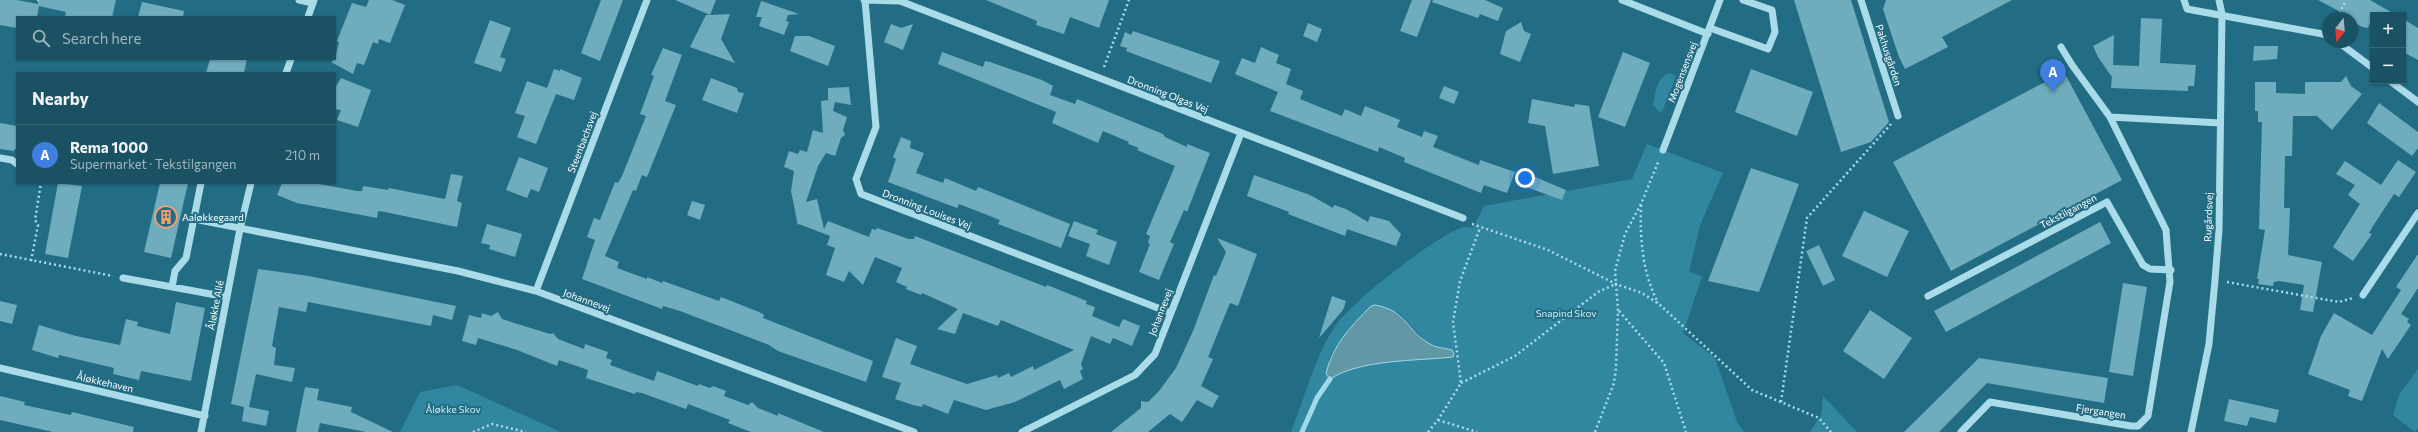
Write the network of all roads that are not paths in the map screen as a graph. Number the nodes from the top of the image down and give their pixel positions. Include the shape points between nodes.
1 (299, 0) edge
2 (647, 0) edge
3 (864, 0) edge
4 (1622, 0) edge
5 (1720, 0) edge
6 (1743, 0) edge
7 (1861, 0) edge
8 (2184, 0) edge
9 (2219, 0) edge
10 (314, 2) edge
11 (2222, 14) junction
12 (308, 16) edge
13 (1709, 31) junction
14 (2322, 34) edge
15 (2061, 46) dead end
16 (2346, 48) edge
17 (291, 60) edge
18 (2370, 66) edge
19 (286, 72) edge
20 (2394, 84) edge
21 (2418, 102) edge
22 (1898, 116) road end
23 (2110, 117) junction
24 (2220, 123) junction
25 (1241, 133) junction
26 (1662, 150) road end
27 (0, 158) edge
28 (16, 163) edge
29 (201, 184) edge
30 (251, 184) edge
31 (2418, 213) edge
32 (1463, 218) road end
33 (194, 219) junction
34 (240, 229) junction
35 (2171, 270) junction
36 (123, 278) road end
37 (172, 287) junction
38 (536, 291) junction
39 (2363, 295) road end
40 (1928, 296) dead end
41 (227, 297) junction
42 (1171, 313) junction
43 (0, 368) edge
44 (205, 416) junction
45 (2130, 429) edge
46 (202, 432) edge
47 (914, 432) edge
48 (1022, 432) edge
49 (1961, 432) edge
50 (2191, 432) edge

1 - 10 street
2 - 38 street, Steenbachsvej
3 - 25 street, Dronning Olgas Vej via 900,1
3 - 42 street, Dronning Louises Vej via 876,127 856,179 861,194
4 - 13 street
5 - 13 street, Mogensensvej
6 - 13 street via 1772,10 1775,32 1768,49
7 - 22 street, Pakhusgården
8 - 11 street via 2187,9
9 - 11 street, Rugårdsvej
10 - 12 street
11 - 14 street
11 - 24 street, Rugårdsvej
13 - 26 street, Mogensensvej
15 - 23 street
16 - 18 street
17 - 19 street
20 - 21 street
23 - 24 street
23 - 35 street via 2166,230
24 - 50 street, Rugårdsvej via 2219,230 2209,344
25 - 32 street, Dronning Olgas Vej
25 - 42 street, Johannevej
27 - 28 street
29 - 33 street
30 - 34 street, Åløkke Allé
31 - 39 street
33 - 34 street, Johannevej
33 - 37 street via 186,258 175,271
34 - 38 street, Johannevej via 458,271
34 - 41 street, Åløkke Allé
35 - 40 street, Tekstilgangen via 2150,269 2143,265 2107,202
35 - 45 street, Fjergangen via 2163,335 2148,416 2138,426
36 - 37 street
37 - 41 street
38 - 47 street, Johannevej
41 - 44 street, Åløkke Allé
42 - 48 street, Johannevej via 1155,354 1135,375
43 - 44 street, Åløkkehaven
44 - 46 street, Åløkke Allé
45 - 49 street, Fjergangen via 1990,402

